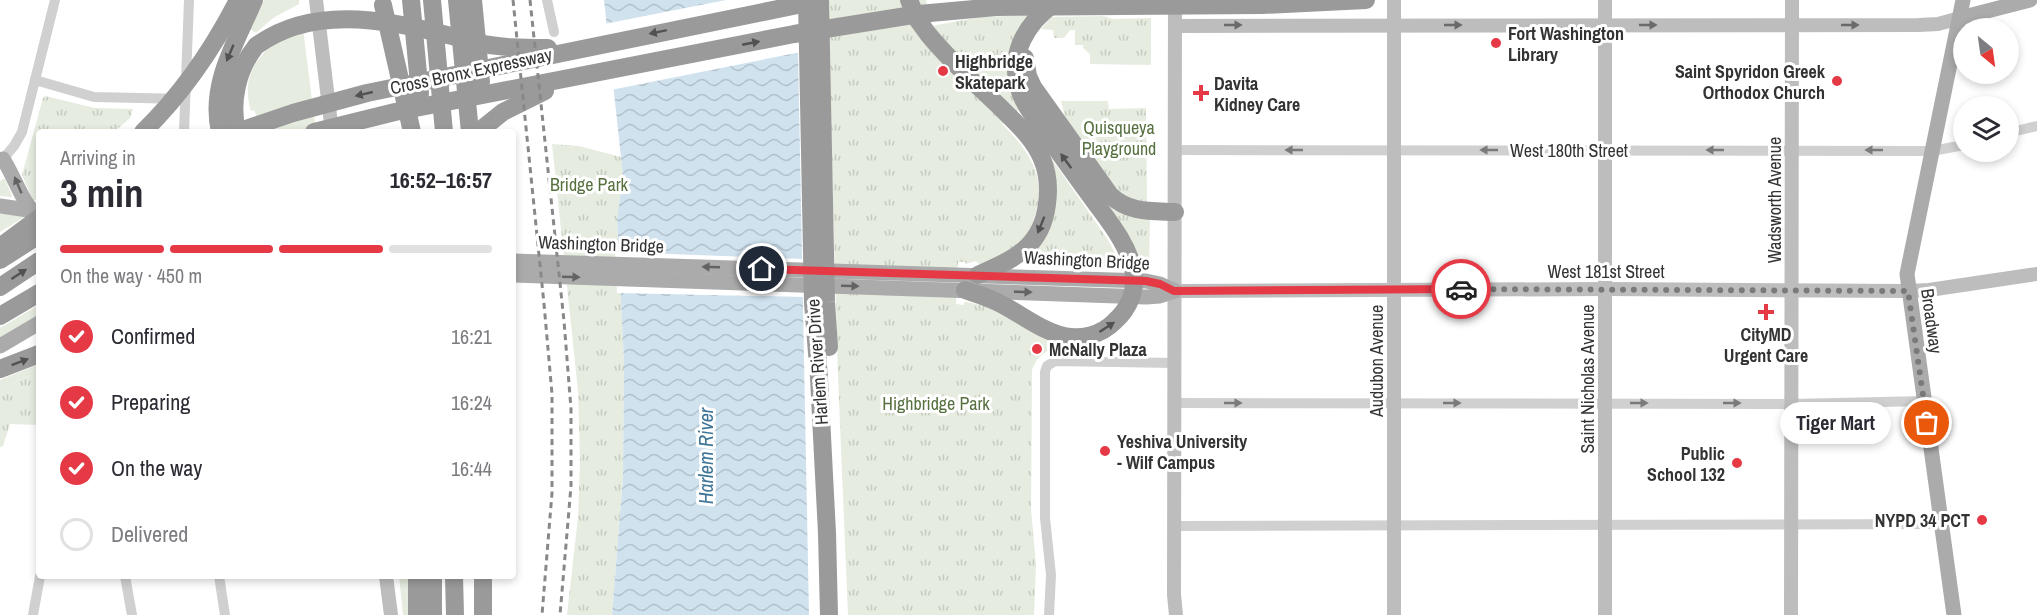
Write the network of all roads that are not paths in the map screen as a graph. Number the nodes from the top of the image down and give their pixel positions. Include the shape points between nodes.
1 (55, 0) edge
2 (189, 0) edge
3 (232, 0) edge
4 (316, 0) edge
5 (382, 0) edge
6 (411, 0) edge
7 (432, 0) edge
8 (457, 0) edge
9 (474, 0) edge
10 (547, 0) edge
11 (820, 0) edge
12 (825, 0) edge
13 (909, 0) edge
14 (1061, 0) edge
15 (1175, 0) edge
16 (1366, 0) edge
17 (1394, 0) edge
18 (1605, 0) edge
19 (1792, 0) edge
20 (1964, 0) edge
21 (2030, 0) edge
22 (802, 2) edge
23 (249, 4) edge
24 (936, 5) edge
25 (1960, 18) joint
26 (1175, 20) junction
27 (1953, 20) edge
28 (1034, 22) junction
29 (1394, 25) junction
30 (1605, 25) junction
31 (1792, 26) junction
32 (554, 32) dead end
33 (607, 43) junction
34 (213, 44) junction
35 (1953, 51) edge
36 (462, 53) junction
37 (610, 71) junction
38 (35, 80) junction
39 (185, 99) junction
40 (2037, 126) edge
41 (146, 129) edge
42 (184, 129) edge
43 (220, 129) edge
44 (237, 129) edge
45 (246, 129) edge
46 (326, 129) edge
47 (332, 129) edge
48 (411, 129) edge
49 (423, 129) edge
50 (444, 129) edge
51 (451, 129) edge
52 (470, 129) edge
53 (481, 129) edge
54 (486, 129) edge
55 (2019, 130) edge
56 (1953, 147) edge
57 (1175, 150) junction
58 (1394, 150) junction
59 (1605, 150) junction
60 (1792, 150) junction
61 (1932, 151) junction
62 (1, 158) edge
63 (0, 206) edge
64 (1174, 212) junction
65 (36, 213) edge
66 (36, 214) edge
67 (36, 215) edge
68 (36, 237) edge
69 (0, 247) edge
70 (36, 249) edge
71 (0, 260) edge
72 (516, 261) edge
73 (36, 263) edge
74 (2037, 274) edge
75 (516, 275) edge
76 (969, 280) junction
77 (0, 287) edge
78 (1605, 289) junction
79 (1394, 290) junction
80 (1792, 290) junction
81 (1174, 291) junction
82 (1908, 291) junction
83 (36, 295) edge
84 (0, 316) edge
85 (36, 325) edge
86 (0, 345) edge
87 (36, 355) edge
88 (1174, 363) junction
89 (0, 369) edge
90 (1924, 401) junction
91 (1174, 403) junction
92 (1394, 403) junction
93 (1605, 403) junction
94 (1792, 404) junction
95 (1791, 524) junction
96 (1940, 524) junction
97 (1394, 525) junction
98 (1604, 525) junction
99 (1174, 526) junction
100 (39, 579) edge
101 (125, 579) edge
102 (219, 579) edge
103 (386, 579) edge
104 (417, 579) edge
105 (433, 579) edge
106 (454, 579) edge
107 (472, 579) edge
108 (483, 579) edge
109 (33, 615) edge
110 (132, 615) edge
111 (225, 615) edge
112 (391, 615) edge
113 (417, 615) edge
114 (433, 615) edge
115 (454, 615) edge
116 (472, 615) edge
117 (483, 615) edge
118 (829, 615) edge
119 (842, 615) edge
120 (1049, 615) edge
121 (1176, 615) edge
122 (1394, 615) edge
123 (1605, 615) edge
124 (1791, 615) edge
125 (1954, 615) edge

1 - 38 street
2 - 39 street
3 - 34 highway
4 - 47 main road
5 - 48 highway
6 - 49 highway
7 - 50 highway
8 - 36 highway
9 - 54 highway
10 - 32 street
11 - 119 highway, Harlem River Drive via 826,302
12 - 22 highway, Cross Bronx Expressway
13 -> 76 highway via 930,37 1010,117 1043,160 1046,212 1037,235 1010,261
14 - 28 highway
15 - 26 main road
16 - 24 highway, Cross Bronx Expressway via 1262,5
17 - 29 main road, Audubon Avenue
18 - 30 main road, Saint Nicholas Avenue
19 - 31 main road, Wadsworth Avenue
20 - 25 main road, Broadway
21 - 25 main road
22 -> 33 highway, Cross Bronx Expressway
22 - 118 highway, Harlem River Drive
23 - 34 highway
23 -> 43 highway via 219,87
37 -> 24 highway, Cross Bronx Expressway
26 -> 29 main road
26 - 57 main road
31 -> 27 main road via 1928,25
28 - 64 highway via 1025,56 1031,83 1107,192 1130,208
76 -> 28 highway via 1001,304 1054,333 1078,337 1096,334 1115,322 1132,294 1133,270 1122,242 1018,88 1017,50
29 -> 30 main road
29 - 58 main road, Audubon Avenue
30 -> 31 main road
30 - 59 main road, Saint Nicholas Avenue
31 - 60 main road, Wadsworth Avenue
33 - 44 highway via 556,48 494,46 377,9 340,5 314,8 278,25 246,60 234,109
33 -> 45 highway, Cross Bronx Expressway via 349,97
34 - 41 highway via 179,94
35 - 61 main road, Broadway
36 - 51 highway via 459,104
36 - 52 highway
37 - 46 highway, Cross Bronx Expressway via 394,112
37 - 53 highway via 526,99
38 - 39 street via 94,97
38 - 62 street via 22,132
39 - 42 street
40 - 55 street
56 - 61 street, West 180th Street
58 -> 57 street, West 180th Street
57 - 64 main road
59 -> 58 street, West 180th Street
58 - 79 main road, Audubon Avenue
60 -> 59 street, West 180th Street
59 - 78 main road, Saint Nicholas Avenue
61 -> 60 street, West 180th Street
60 - 80 main road, Wadsworth Avenue
61 - 82 main road, Broadway via 1907,274
65 -> 62 main road via 25,203
63 - 66 main road
64 - 81 main road
67 - 69 highway
68 - 71 highway
69 - 70 highway
76 -> 72 main road, Washington Bridge
77 -> 73 highway
74 - 82 main road, West 181st Street
75 -> 76 main road, Washington Bridge
76 - 81 main road, Washington Bridge via 1146,289 1160,296
78 - 79 main road, West 181st Street
78 - 80 main road, West 181st Street
78 - 93 main road, Saint Nicholas Avenue
79 - 81 main road, West 181st Street
79 - 92 main road, Audubon Avenue
80 - 82 main road, West 181st Street
80 - 94 main road, Wadsworth Avenue
81 - 88 main road
82 - 90 main road, Broadway
83 - 84 highway
85 - 86 main road
89 -> 87 highway
88 - 91 main road
88 - 120 street via 1055,361 1047,366 1045,518 1051,575
90 - 94 street
90 - 96 main road, Broadway
91 -> 92 street
91 - 99 main road
92 -> 93 street
92 - 97 main road, Audubon Avenue
93 -> 94 street
93 - 98 main road, Saint Nicholas Avenue
94 - 95 main road, Wadsworth Avenue
95 - 96 street
95 - 98 street
95 - 124 main road, Wadsworth Avenue
96 - 125 main road, Broadway
97 - 98 street
97 - 99 street
97 - 122 main road, Audubon Avenue
98 - 123 main road, Saint Nicholas Avenue
99 - 121 main road
100 - 109 street
101 - 110 street
102 - 111 street
103 - 112 main road
104 - 113 highway
105 - 114 highway
106 - 115 highway
107 - 116 highway
108 - 117 highway

